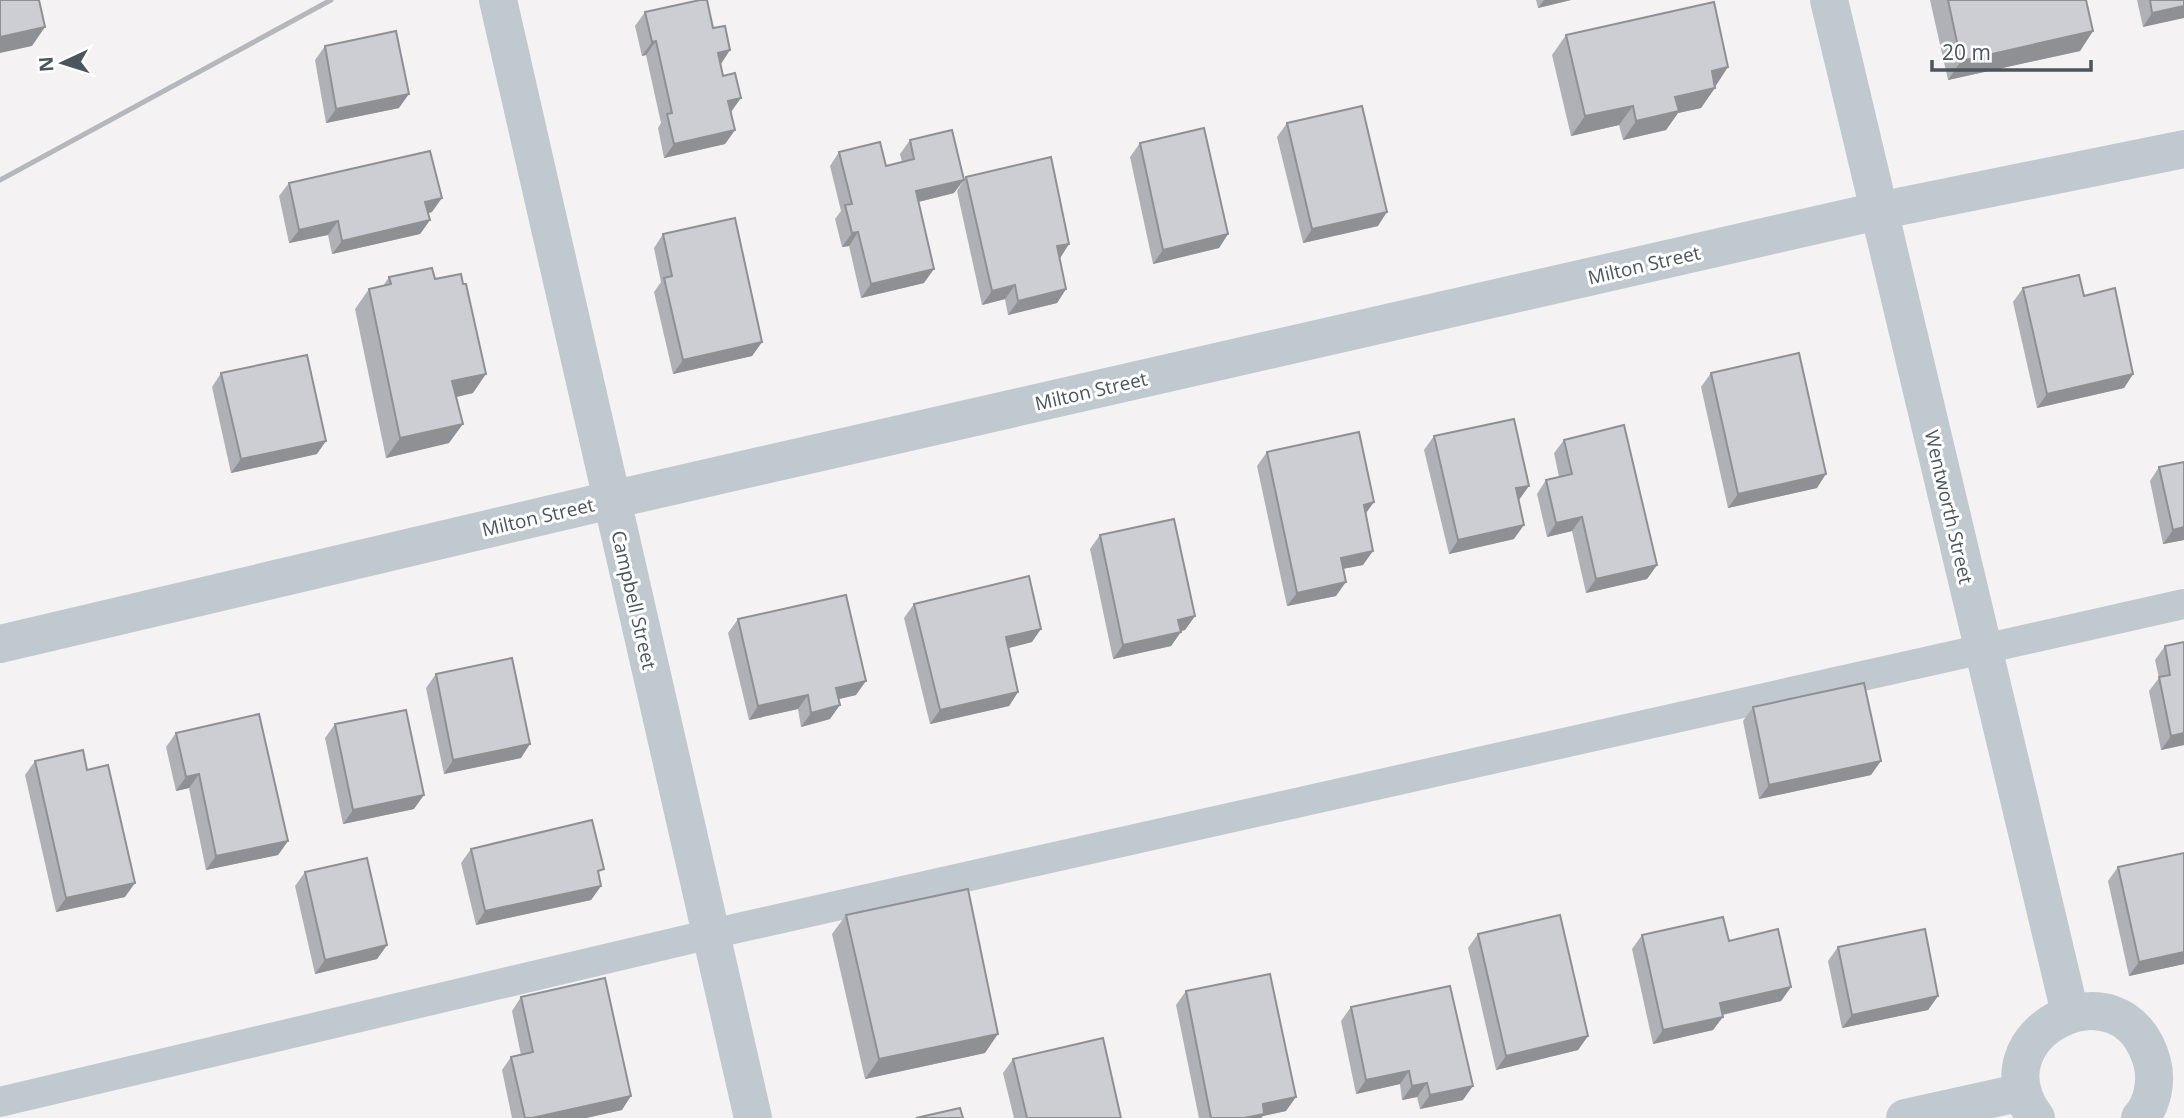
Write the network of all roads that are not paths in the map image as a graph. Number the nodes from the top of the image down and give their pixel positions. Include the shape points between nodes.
1 (498, 0) edge
2 (1829, 0) edge
3 (2184, 149) edge
4 (1878, 212) junction
5 (611, 500) junction
6 (2184, 604) edge
7 (0, 644) edge
8 (1983, 650) junction
9 (711, 934) junction
10 (2070, 1013) junction
11 (2169, 1061) edge
12 (0, 1102) edge
13 (2029, 1105) edge
14 (752, 1118) edge
15 (1905, 1118) edge
16 (2140, 1118) edge

1 - 5 street, Campbell Street
2 - 4 street, Wentworth Street
3 - 4 street, Milton Street
4 - 5 street, Milton Street
4 - 8 street, Wentworth Street
5 - 7 street, Milton Street
5 - 9 street, Campbell Street
6 - 8 lane
8 - 9 lane
8 - 10 street, Wentworth Street
9 - 12 lane
9 - 14 street, Campbell Street
10 - 11 street via 2097,1011 2119,1017 2137,1031 2149,1049
10 - 13 street via 2037,1033 2025,1052 2021,1074
11 - 16 street
13 - 15 street

